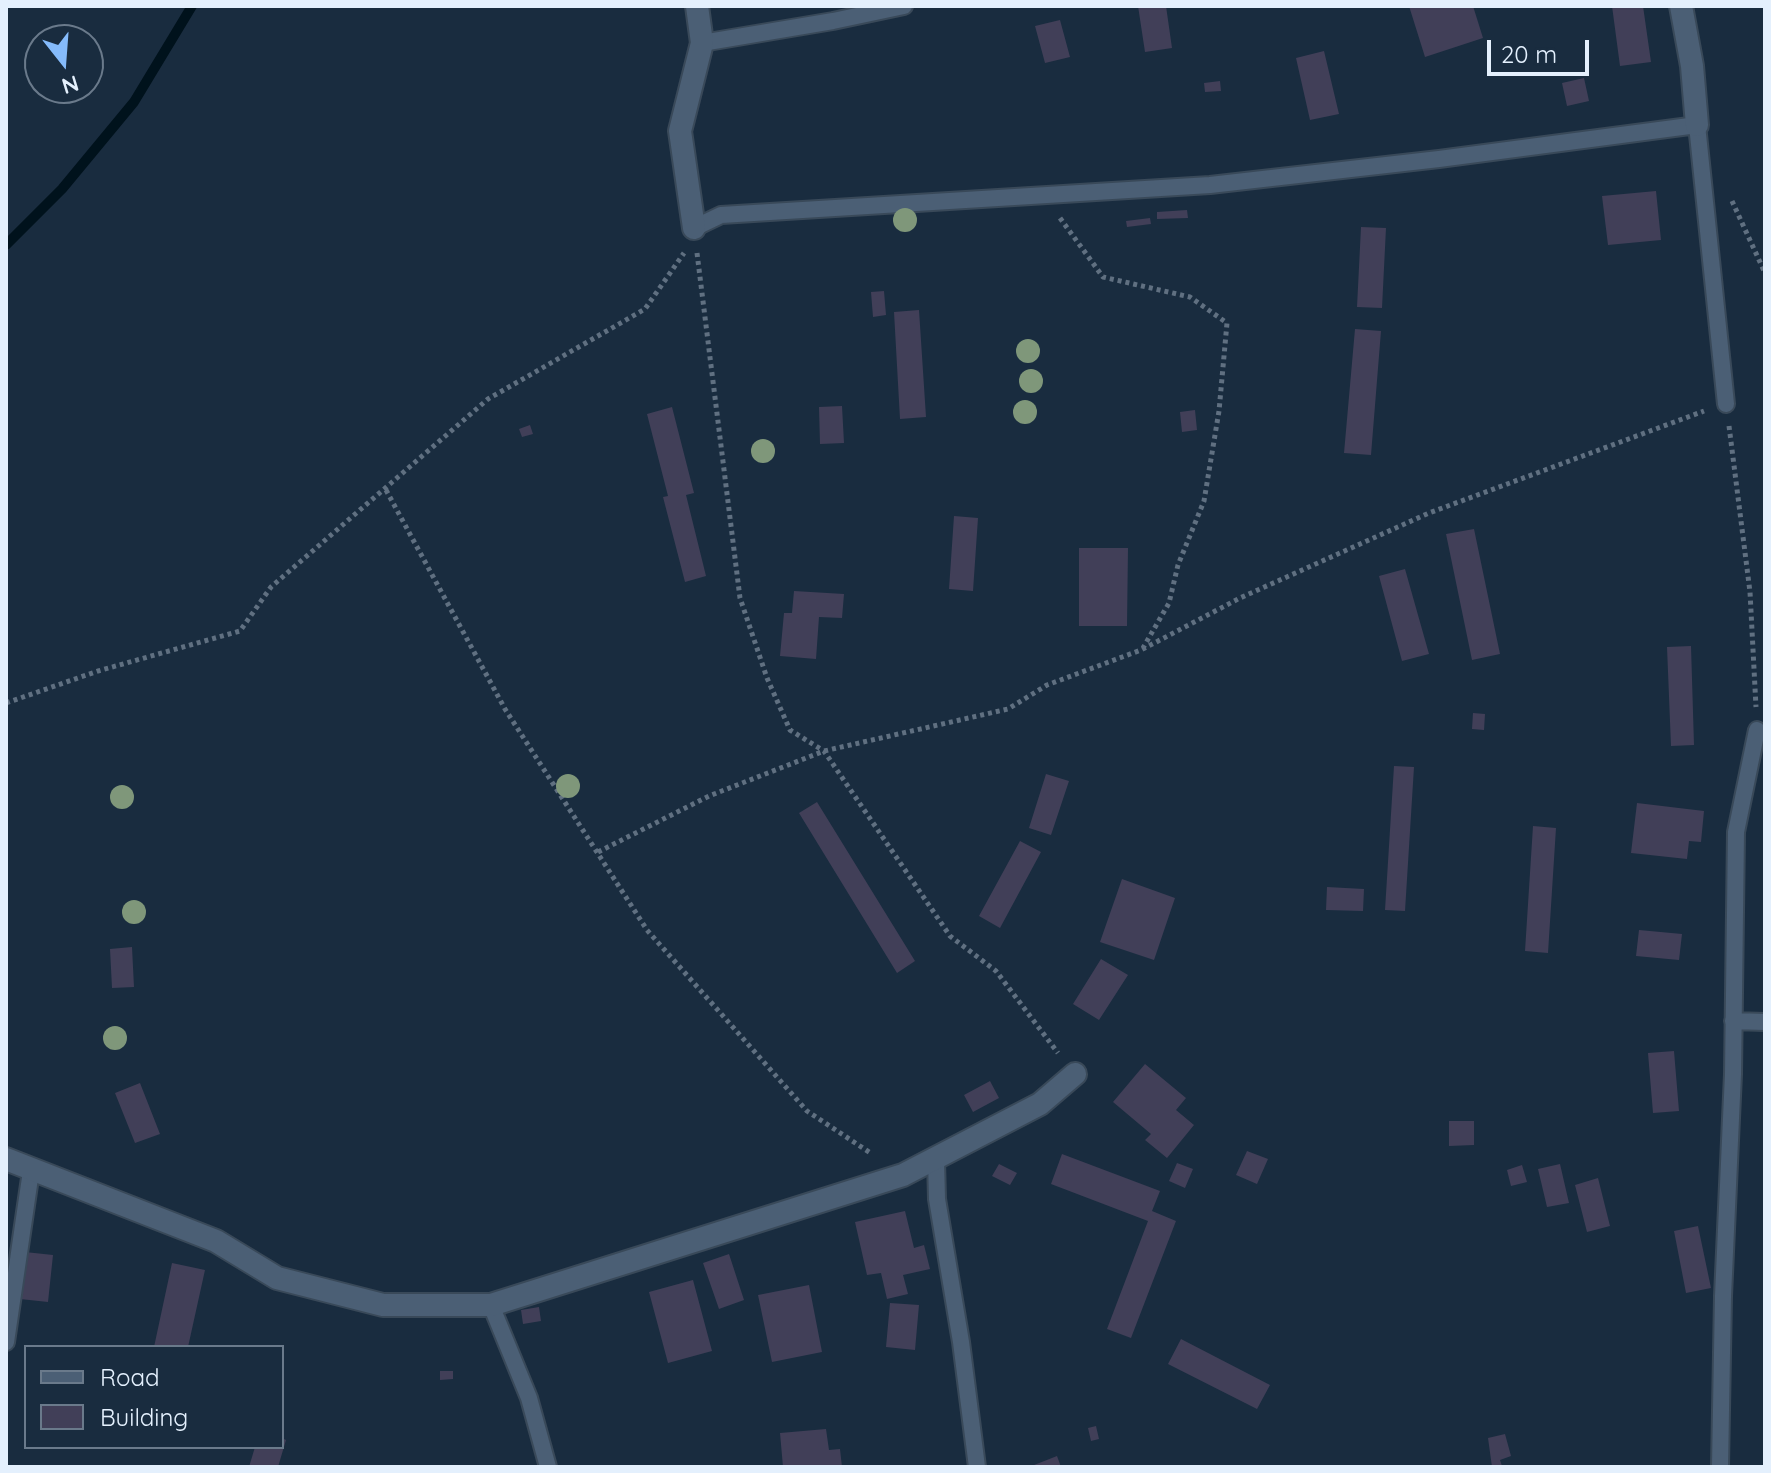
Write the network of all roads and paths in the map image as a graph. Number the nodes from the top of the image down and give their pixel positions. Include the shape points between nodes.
1 (697, 6) edge
2 (904, 6) edge
3 (1681, 6) edge
4 (702, 43) junction
5 (1697, 125) junction
6 (1730, 194) dead end
7 (1043, 195) junction
8 (694, 228) joint
9 (1765, 273) edge
10 (1726, 404) junction
11 (386, 490) junction
12 (1141, 650) junction
13 (6, 703) edge
14 (1757, 730) joint
15 (824, 751) junction
16 (598, 852) junction
17 (1733, 1021) junction
18 (1765, 1022) edge
19 (1075, 1074) joint
20 (6, 1159) edge
21 (936, 1160) junction
22 (31, 1171) junction
23 (903, 1175) junction
24 (491, 1305) junction
25 (6, 1342) edge
26 (548, 1467) edge
27 (977, 1467) edge
28 (1720, 1467) edge

1 - 4 street
2 - 4 lane
3 - 5 street
4 - 8 street via 680,131
5 - 7 lane via 1210,185
5 - 10 lane
6 - 9 path
7 - 8 lane via 721,215
7 - 12 path via 1103,277 1190,297 1227,323 1204,501 1169,603
10 - 12 path via 1429,513 1240,598
10 - 14 path via 1750,592
11 - 13 path via 271,587 240,631
11 - 15 path via 488,399 645,309 683,254 696,247 740,598 790,730
11 - 16 path via 505,709
12 - 15 path via 1047,685 1008,709
14 - 17 lane via 1736,832
15 - 16 path via 709,796
15 - 19 path via 950,936 996,971
16 - 23 path via 647,930 807,1111
17 - 18 lane
17 - 28 lane
19 - 21 street via 1040,1104
20 - 22 street
21 - 23 street
21 - 27 lane via 937,1199
22 - 24 street via 216,1241 277,1278 383,1305
22 - 25 lane
23 - 24 street
24 - 26 lane via 529,1398

